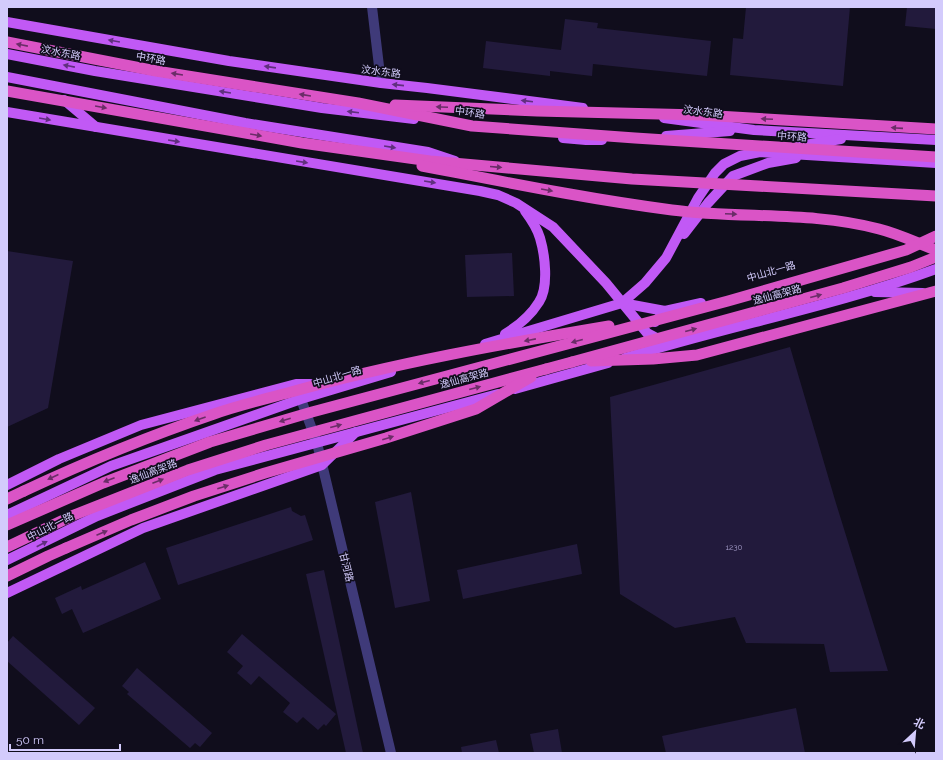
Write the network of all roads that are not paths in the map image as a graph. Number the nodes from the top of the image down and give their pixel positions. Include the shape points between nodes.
1 (372, 7) edge
2 (7, 22) edge
3 (7, 42) edge
4 (7, 54) edge
5 (7, 77) edge
6 (46, 84) junction
7 (381, 84) junction
8 (7, 91) edge
9 (358, 103) junction
10 (7, 112) edge
11 (96, 128) junction
12 (936, 129) edge
13 (754, 130) junction
14 (858, 136) junction
15 (936, 140) edge
16 (302, 143) junction
17 (740, 156) junction
18 (812, 156) junction
19 (936, 157) edge
20 (936, 163) edge
21 (936, 196) edge
22 (519, 204) junction
23 (936, 236) edge
24 (936, 250) edge
25 (936, 257) edge
26 (666, 258) junction
27 (936, 269) edge
28 (918, 276) junction
29 (936, 277) edge
30 (865, 292) junction
31 (936, 293) edge
32 (622, 303) junction
33 (665, 312) junction
34 (679, 314) junction
35 (647, 333) junction
36 (496, 340) junction
37 (669, 344) junction
38 (633, 355) junction
39 (572, 362) junction
40 (546, 369) junction
41 (296, 384) junction
42 (346, 385) junction
43 (301, 399) junction
44 (356, 432) junction
45 (317, 443) junction
46 (322, 465) junction
47 (7, 485) edge
48 (7, 499) edge
49 (7, 514) edge
50 (7, 525) edge
51 (7, 547) edge
52 (7, 560) edge
53 (7, 576) edge
54 (7, 593) edge
55 (391, 753) edge

1 - 7 street
7 -> 2 main road, 汶水东路 via 229,62
9 -> 3 highway, 中环路, bridge via 156,71
13 -> 4 main road, 汶水东路 via 586,140 524,134 315,106 95,71
5 - 6 main road
6 - 11 main road
6 -> 22 main road via 244,122 428,152 449,158 474,171
13 -> 7 main road, 汶水东路
8 -> 16 highway, bridge
12 -> 9 highway, bridge via 700,115
9 - 19 highway, 中环路, bridge via 472,126
10 -> 11 main road
11 -> 22 main road via 480,191
13 - 14 main road, 汶水东路
14 - 15 main road, 汶水东路
14 - 17 main road
16 -> 21 highway, bridge via 430,161 632,179
16 -> 24 highway, bridge via 592,198 673,210 846,223 880,229
17 - 18 main road, 中山北一路 via 760,152
17 - 26 main road, 中山北一路 via 724,164 714,173
18 - 20 main road, 中山北一路
18 - 26 main road, 中山北一路 via 768,163 733,176 708,203
22 - 32 main road via 553,227
22 - 36 main road via 533,222 540,237 545,272 544,289 540,301 532,312 515,328
23 - 33 main road, 中山北一路 via 873,256
23 - 34 highway, 逸仙高架路, bridge via 906,250
39 -> 25 highway, 逸仙高架路, bridge via 843,288
26 - 32 main road, 中山北一路 via 645,283
27 - 28 main road, 中山北一路
28 - 29 main road
28 - 30 main road, 中山北一路
30 - 31 main road
30 - 37 main road, 中山北一路
31 - 39 highway, bridge via 696,355
32 - 33 main road
32 - 35 main road
32 - 36 main road, 中山北一路
33 - 35 main road
34 -> 48 highway, bridge via 419,361 336,380 216,413 94,459
34 -> 50 highway, 逸仙高架路, bridge via 312,412 210,442 103,483
35 - 37 main road
35 - 38 main road
36 - 42 main road, 中山北一路
37 - 38 main road, 中山北一路
38 - 44 main road, 中山北一路
39 - 40 highway, 逸仙高架路
51 -> 40 highway, 逸仙高架路, bridge via 74,515 188,470 266,445
53 -> 40 highway, bridge via 131,520 194,496 476,409
41 - 42 main road
41 - 43 street, 甘河路
41 - 47 main road via 141,425 59,459
42 - 43 main road, 中山北一路
43 - 45 street, 甘河路
43 - 49 main road, 中山北一路 via 111,466
44 - 45 main road, 中山北一路
44 - 46 main road
45 - 46 street, 甘河路
52 -> 45 main road, 中山北一路 via 97,516 215,470
46 - 54 main road via 143,528
46 - 55 street, 甘河路

